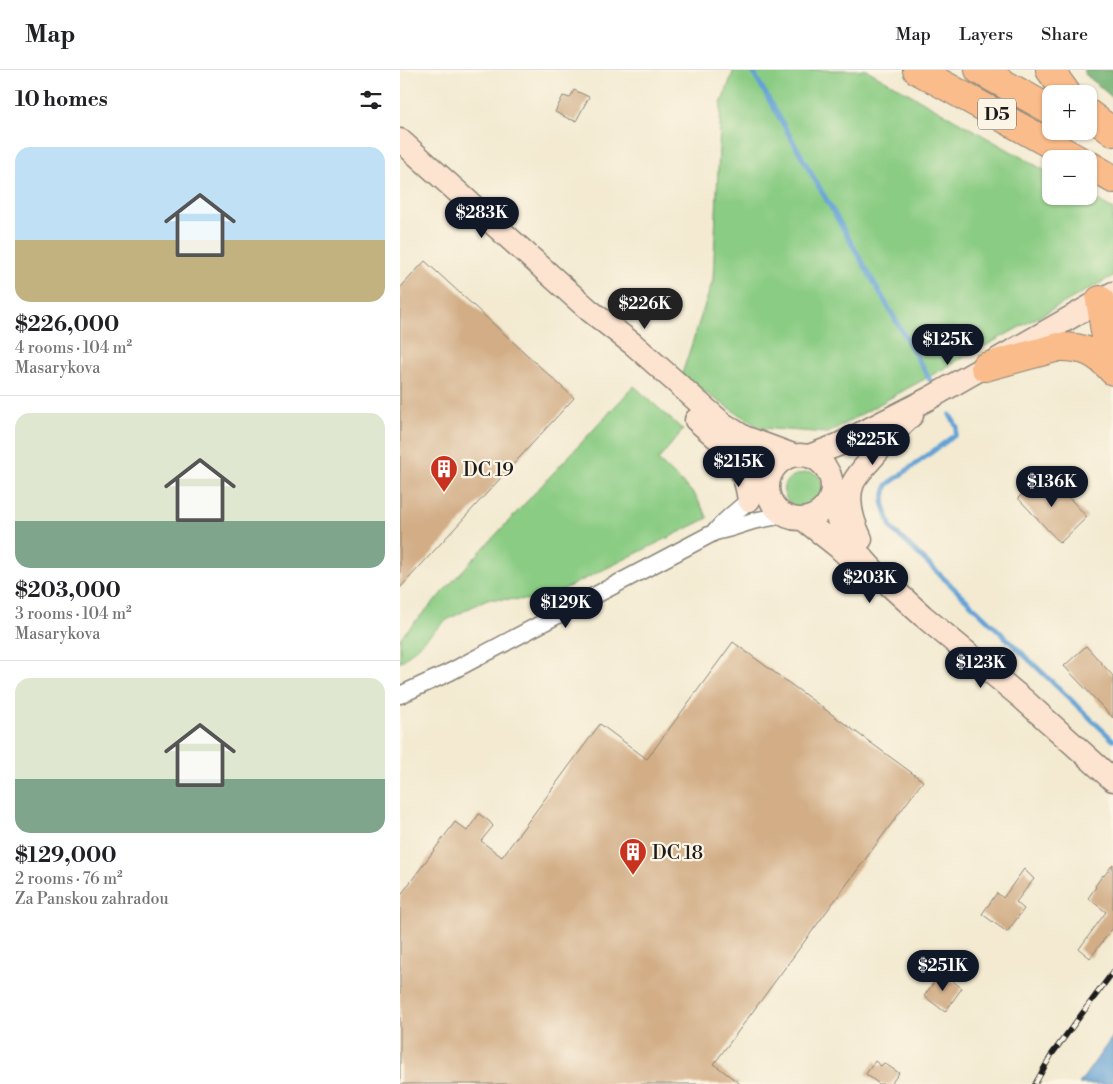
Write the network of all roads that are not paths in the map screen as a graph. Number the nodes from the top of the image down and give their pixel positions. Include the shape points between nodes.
1 (917, 70) edge
2 (979, 70) edge
3 (1050, 70) edge
4 (1060, 85) edge
5 (1042, 105) edge
6 (1097, 120) edge
7 (1113, 132) edge
8 (1097, 135) edge
9 (400, 140) edge
10 (1113, 144) edge
11 (1061, 150) edge
12 (1097, 170) edge
13 (1113, 179) edge
14 (1109, 303) edge
15 (589, 310) junction
16 (1113, 362) edge
17 (985, 367) junction
18 (1113, 371) edge
19 (930, 398) junction
20 (896, 430) junction
21 (731, 451) junction
22 (801, 456) junction
23 (766, 484) junction
24 (831, 490) junction
25 (749, 500) junction
26 (794, 517) junction
27 (715, 532) junction
28 (963, 650) junction
29 (400, 695) edge
30 (1113, 780) edge

1 - 11 highway, D5
2 - 5 highway, D5
3 - 4 highway
6 - 7 highway
8 - 10 highway
9 - 15 main road
12 - 13 highway
14 - 16 highway via 1107,344
14 - 17 main road
15 - 21 main road via 623,350
15 - 22 main road via 633,344 722,424 744,438
17 - 18 highway via 1068,347 1087,350
17 - 19 main road
19 - 20 main road
19 - 22 main road via 838,445
20 - 24 main road via 853,459
20 - 28 main road via 854,483 851,503 855,526 880,563 920,601
21 - 23 main road via 755,470
21 - 25 main road via 743,476
22 - 23 main road via 783,460
22 - 24 main road via 819,460 825,466
23 - 25 street
23 - 26 main road via 772,503 779,511
24 - 26 main road via 827,506 819,514
24 - 28 main road via 845,534 858,552 877,574
25 - 27 street
26 - 27 street via 753,521
26 - 28 main road via 838,547 906,614
27 - 29 street via 450,672
28 - 30 main road

